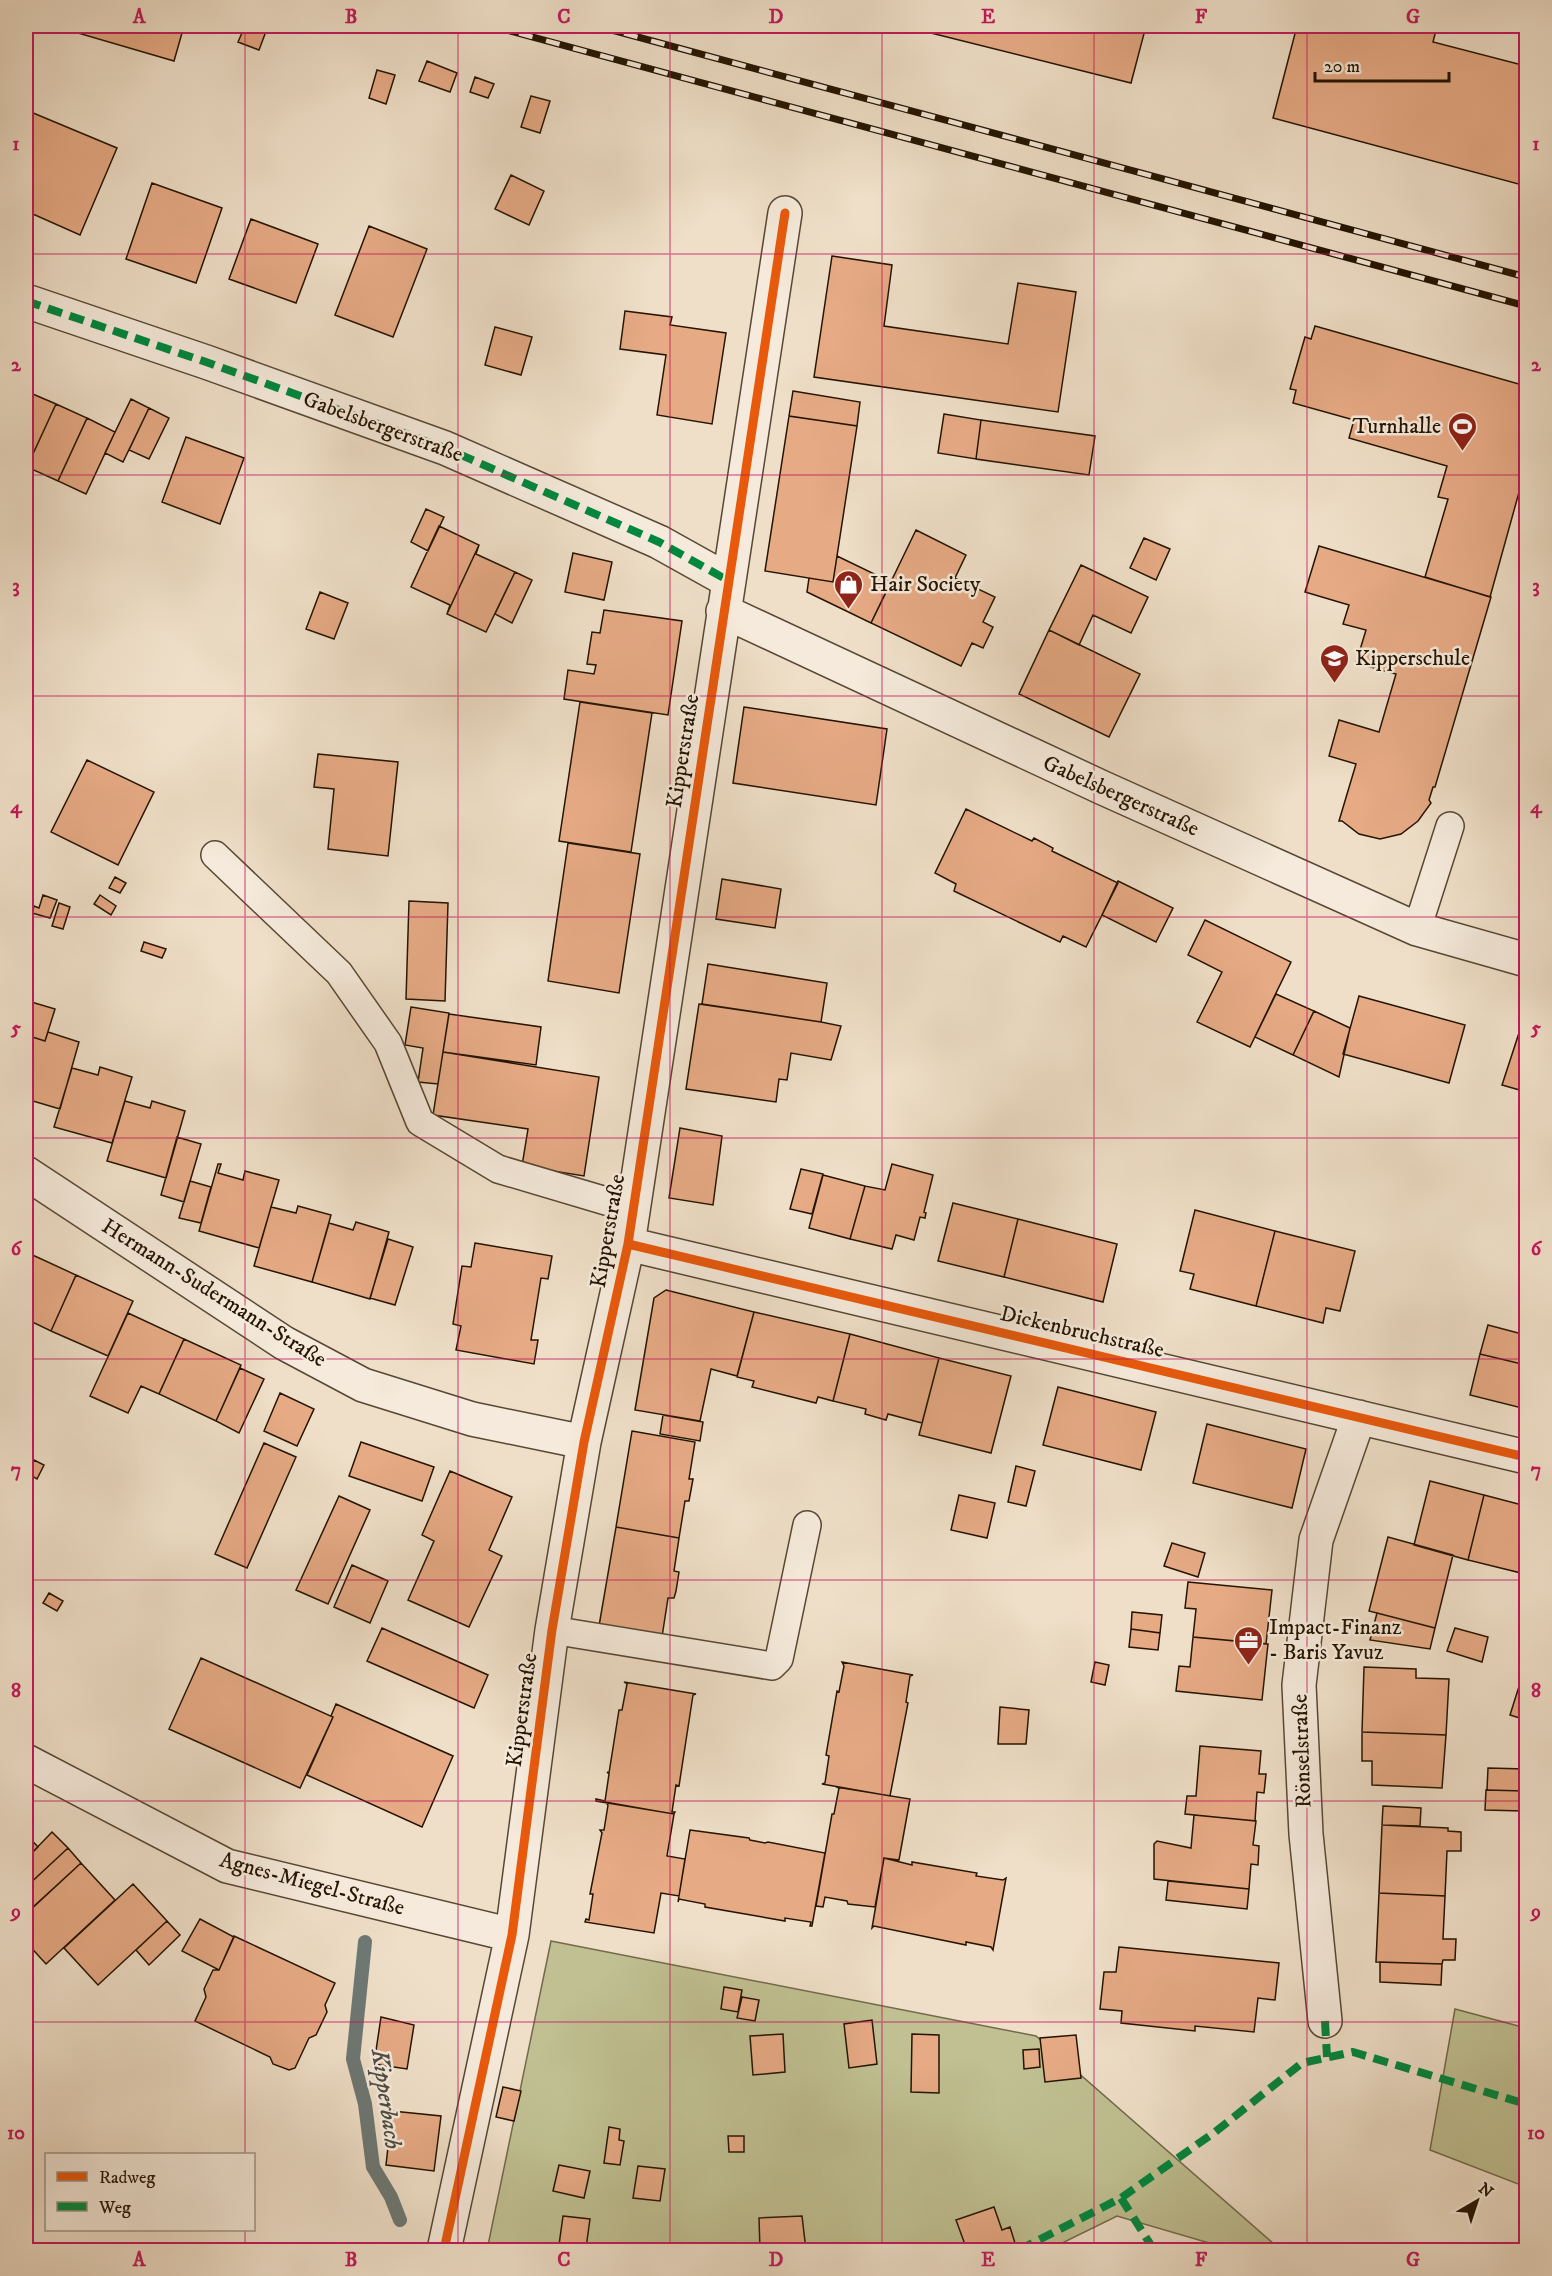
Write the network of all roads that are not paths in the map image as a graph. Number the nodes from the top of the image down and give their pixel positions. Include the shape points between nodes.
1 (785, 213) dead end
2 (26, 301) edge
3 (726, 596) junction
4 (1450, 826) dead end
5 (215, 855) dead end
6 (1417, 929) junction
7 (1527, 960) edge
8 (26, 1173) edge
9 (633, 1209) junction
10 (628, 1244) junction
11 (1359, 1417) junction
12 (584, 1442) junction
13 (1527, 1456) edge
14 (807, 1525) dead end
15 (552, 1630) junction
16 (26, 1761) edge
17 (512, 1935) junction
18 (1325, 2021) dead end
19 (442, 2250) edge

1 - 3 street, Kipperstraße
2 - 3 street, Gabelsbergerstraße via 445,448 659,542
3 - 6 street, Gabelsbergerstraße via 1103,788
3 - 9 street, Kipperstraße
4 - 6 lane
5 - 9 lane via 339,973 388,1043 420,1122 498,1168
6 - 7 street, Gabelsbergerstraße
8 - 12 street, Hermann-Sudermann-Straße via 284,1343 363,1385 472,1419
9 - 10 street, Kipperstraße
10 - 11 street, Dickenbruchstraße
10 - 12 street, Kipperstraße
11 - 13 street, Dickenbruchstraße
11 - 18 street, Rönselstraße via 1316,1540 1299,1685 1306,1833
12 - 15 street, Kipperstraße
14 - 15 lane via 779,1659 772,1666
15 - 17 street, Kipperstraße
16 - 17 street, Agnes-Miegel-Straße via 227,1866
17 - 19 street, Kipperstraße

